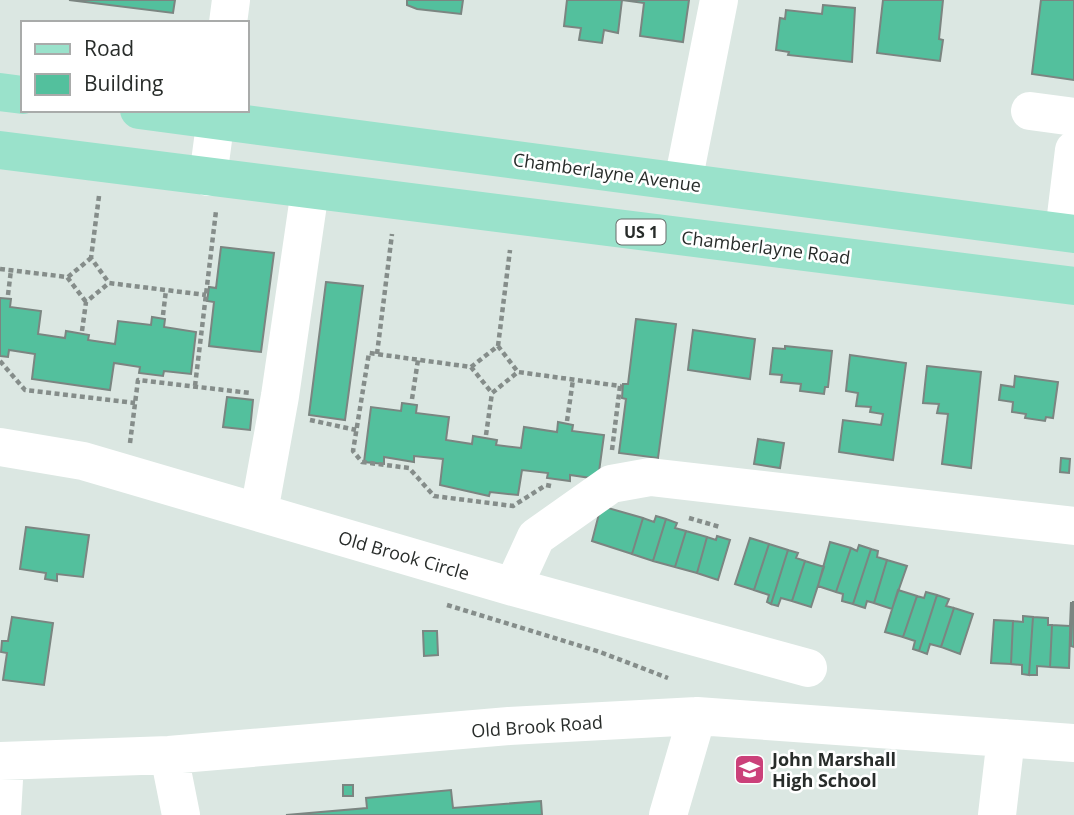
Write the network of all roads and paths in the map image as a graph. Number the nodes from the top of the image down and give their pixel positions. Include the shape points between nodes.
1 (231, 0) edge
2 (719, 0) edge
3 (228, 21) edge
4 (0, 92) edge
5 (21, 95) edge
6 (1030, 111) dead end
7 (170, 112) edge
8 (216, 115) edge
9 (1074, 117) edge
10 (0, 150) edge
11 (1074, 150) edge
12 (682, 182) junction
13 (310, 190) junction
14 (212, 194) junction
15 (99, 196) dead end
16 (1069, 233) edge
17 (392, 234) dead end
18 (510, 250) dead end
19 (91, 258) junction
20 (0, 269) edge
21 (11, 270) junction
22 (67, 277) junction
23 (109, 283) junction
24 (1074, 286) edge
25 (166, 290) junction
26 (8, 295) dead end
27 (206, 295) junction
28 (86, 302) junction
29 (163, 315) dead end
30 (82, 331) dead end
31 (498, 346) junction
32 (377, 354) junction
33 (418, 360) junction
34 (0, 361) edge
35 (471, 367) junction
36 (518, 373) junction
37 (573, 380) junction
38 (195, 386) junction
39 (257, 393) dead end
40 (492, 393) junction
41 (412, 399) dead end
42 (135, 403) junction
43 (305, 413) dead end
44 (567, 421) dead end
45 (356, 430) junction
46 (486, 435) dead end
47 (129, 444) dead end
48 (0, 447) edge
49 (610, 463) dead end
50 (558, 486) dead end
51 (258, 512) junction
52 (1074, 526) edge
53 (513, 587) junction
54 (808, 668) dead end
55 (697, 716) junction
56 (1006, 738) junction
57 (1074, 743) edge
58 (169, 755) junction
59 (2, 761) edge
60 (2, 815) edge
61 (181, 815) edge
62 (668, 815) edge
63 (997, 815) edge

1 - 3 street
2 - 12 street
4 - 5 main road
6 - 9 street
7 - 8 main road, Chamberlayne Avenue
8 - 12 main road, Chamberlayne Avenue
8 - 14 street
10 - 14 main road, US 1
11 - 16 street
12 - 16 main road, Chamberlayne Avenue
13 - 14 main road, Chamberlayne Road / US 1
13 - 24 main road, Chamberlayne Road / US 1
13 - 51 street
14 - 27 path
15 - 19 path
17 - 32 path
18 - 31 path
19 - 22 path
19 - 23 path
20 - 21 path
21 - 22 path
21 - 26 path
22 - 28 path
23 - 25 path
23 - 28 path
25 - 27 path
25 - 29 path
27 - 38 path
28 - 30 path
31 - 35 path
31 - 36 path
32 - 33 path
32 - 45 path via 369,353
33 - 35 path
33 - 41 path
34 - 42 path via 25,390
35 - 40 path
36 - 37 path
36 - 40 path
37 - 44 path
37 - 49 path via 620,386
38 - 39 path
38 - 42 path via 138,380
40 - 46 path
42 - 47 path
43 - 45 path via 313,423
45 - 50 path via 353,451 362,462 409,468 434,496 513,506 546,485
48 - 51 street, Old Brook Circle via 83,461
51 - 53 street, Old Brook Circle
52 - 53 street via 650,477 611,484 536,537
53 - 54 street, Old Brook Circle
55 - 56 street, Old Brook Road
55 - 58 street, Old Brook Road via 509,726
55 - 62 street
56 - 57 street, Old Brook Road
56 - 63 street
58 - 59 street, Old Brook Road
58 - 61 street
59 - 60 street

